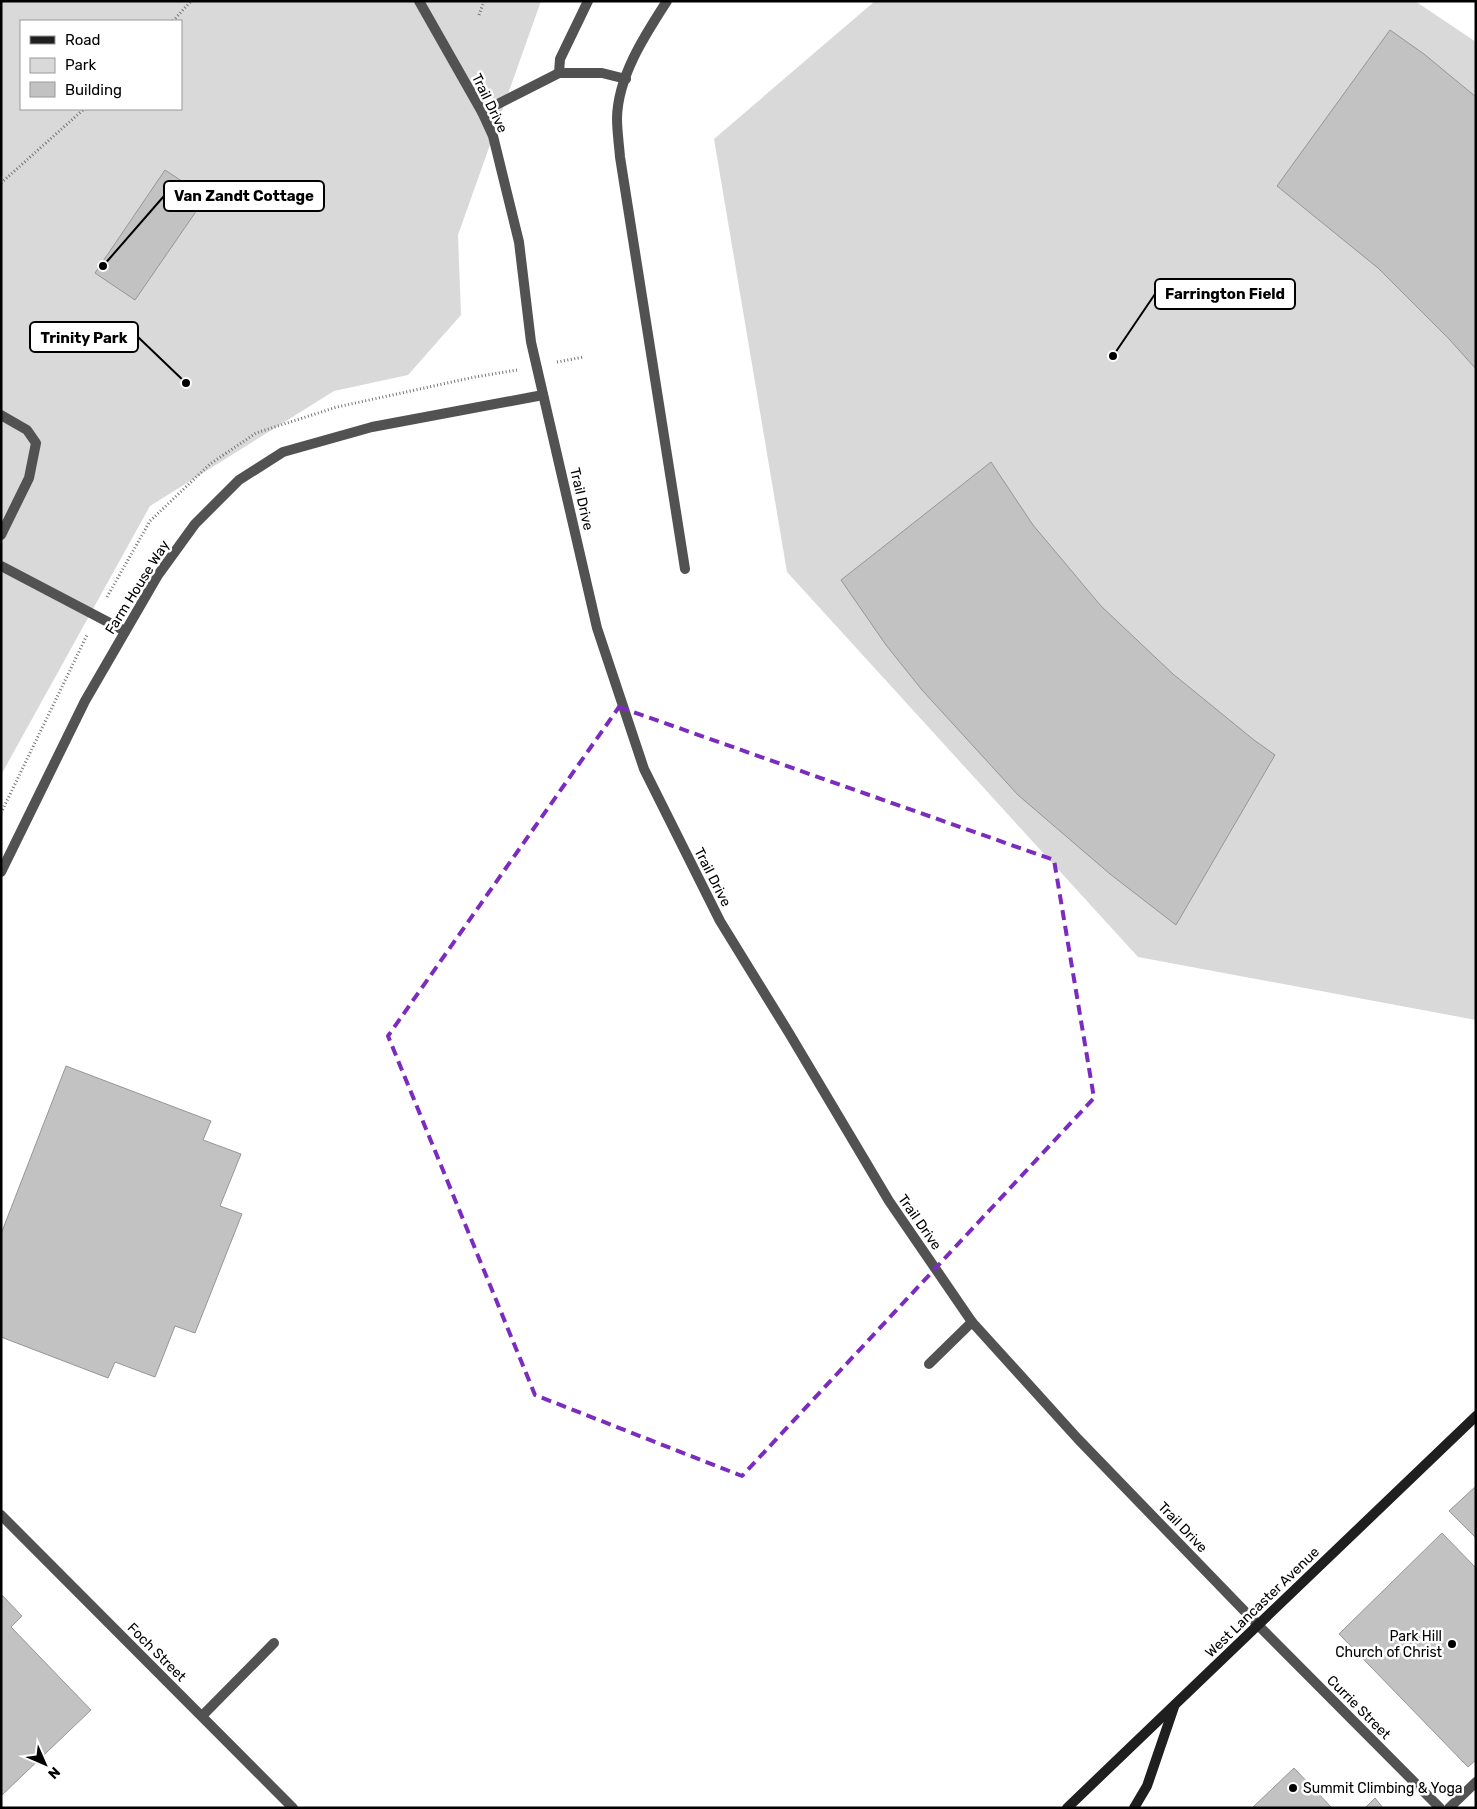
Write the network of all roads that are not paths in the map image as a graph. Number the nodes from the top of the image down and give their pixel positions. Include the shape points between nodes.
1 (419, 1) edge
2 (588, 1) edge
3 (667, 1) edge
4 (559, 73) junction
5 (626, 79) junction
6 (482, 112) junction
7 (543, 395) junction
8 (1, 415) edge
9 (1, 535) edge
10 (1, 566) edge
11 (685, 569) dead end
12 (125, 631) junction
13 (1, 872) edge
14 (972, 1322) junction
15 (929, 1364) dead end
16 (1476, 1416) edge
17 (1, 1515) edge
18 (1258, 1625) junction
19 (274, 1643) dead end
20 (1175, 1704) junction
21 (202, 1716) junction
22 (1476, 1782) edge
23 (293, 1808) edge
24 (1067, 1808) edge
25 (1134, 1808) edge
26 (1440, 1808) edge
27 (1449, 1808) edge

1 - 6 street, Trail Drive
2 - 4 street via 560,59
3 - 5 street via 650,27
4 - 5 street via 602,74
4 - 6 street
5 - 11 street via 617,118 620,157
6 - 7 street, Trail Drive via 493,136 520,242 531,342
7 - 12 street, Farm House Way via 372,427 283,452 239,480 195,524 158,575
7 - 14 street, Trail Drive via 597,628 644,769 720,922 888,1201
8 - 9 street via 27,430 36,443 30,478
10 - 12 street
12 - 13 street, Farm House Way via 85,701
14 - 15 street
14 - 18 street, Trail Drive via 1078,1439
16 - 18 main road, West Lancaster Avenue
17 - 21 street, Foch Street
18 - 20 main road, West Lancaster Avenue
18 - 26 street, Currie Street
19 - 21 street
20 - 24 main road, West Lancaster Avenue
20 - 25 main road via 1146,1786
21 - 23 street, Foch Street
22 - 27 street

